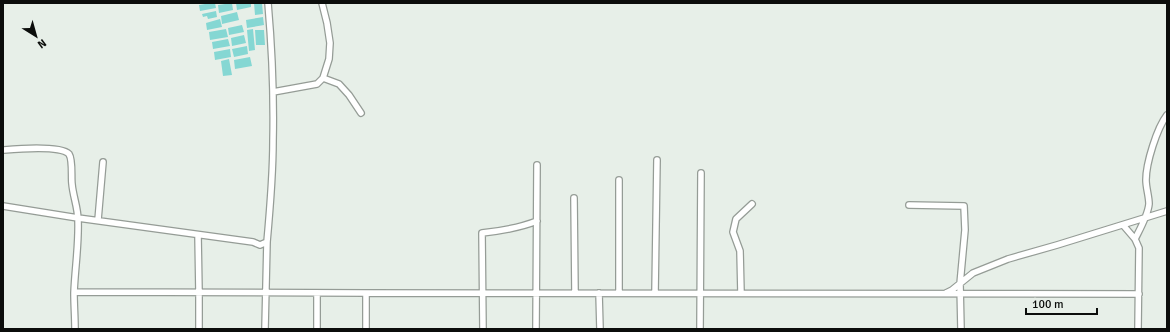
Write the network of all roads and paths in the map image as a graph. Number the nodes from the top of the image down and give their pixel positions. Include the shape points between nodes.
1 (268, 3) edge
2 (322, 3) edge
3 (323, 78) junction
4 (273, 92) junction
5 (361, 113) dead end
6 (1167, 115) edge
7 (3, 150) edge
8 (657, 160) dead end
9 (103, 162) dead end
10 (537, 165) dead end
11 (701, 173) dead end
12 (619, 180) dead end
13 (574, 198) dead end
14 (752, 204) dead end
15 (909, 205) dead end
16 (3, 206) edge
17 (1167, 211) edge
18 (78, 218) junction
19 (1144, 219) junction
20 (98, 220) junction
21 (537, 221) junction
22 (1123, 225) junction
23 (198, 235) junction
24 (1135, 240) junction
25 (267, 242) junction
26 (960, 284) junction
27 (74, 292) junction
28 (199, 292) junction
29 (266, 292) junction
30 (317, 293) junction
31 (366, 293) junction
32 (483, 293) junction
33 (536, 293) junction
34 (575, 293) junction
35 (599, 293) junction
36 (619, 293) junction
37 (655, 293) junction
38 (700, 293) junction
39 (741, 293) junction
40 (944, 294) junction
41 (960, 294) junction
42 (1138, 294) junction
43 (75, 329) edge
44 (199, 329) edge
45 (266, 329) edge
46 (317, 329) edge
47 (366, 329) edge
48 (483, 329) edge
49 (536, 329) edge
50 (600, 329) edge
51 (700, 329) edge
52 (960, 329) edge
53 (1138, 329) edge

1 - 4 street
2 - 3 street via 330,43 329,59
3 - 4 street via 317,84
3 - 5 street via 339,84
4 - 25 street via 273,143
6 - 19 street via 1146,169 1149,204
7 - 18 street via 40,148 69,154
8 - 37 street
9 - 20 street
10 - 21 street
11 - 38 street
12 - 36 street
13 - 34 street
14 - 39 street via 736,219 734,232 740,251
15 - 26 street via 964,206 965,230
16 - 18 street
17 - 19 street
18 - 20 street
18 - 27 street
19 - 22 street
19 - 24 street
20 - 23 street
21 - 32 street via 482,233
21 - 33 street
22 - 24 street
22 - 26 street via 1008,259 973,273
23 - 25 street via 260,245
23 - 28 street
24 - 42 street via 1139,248
25 - 29 street
26 - 40 street
26 - 41 street
27 - 28 street
27 - 43 street
28 - 29 street
28 - 44 street
29 - 30 street
29 - 45 street
30 - 31 street
30 - 46 street
31 - 32 street
31 - 47 street
32 - 33 street
32 - 48 street
33 - 34 street
33 - 49 street
34 - 35 street
35 - 36 street
35 - 50 street
36 - 37 street
37 - 38 street
38 - 39 street
38 - 51 street
39 - 40 street
40 - 41 street
41 - 42 street
41 - 52 street
42 - 53 street

